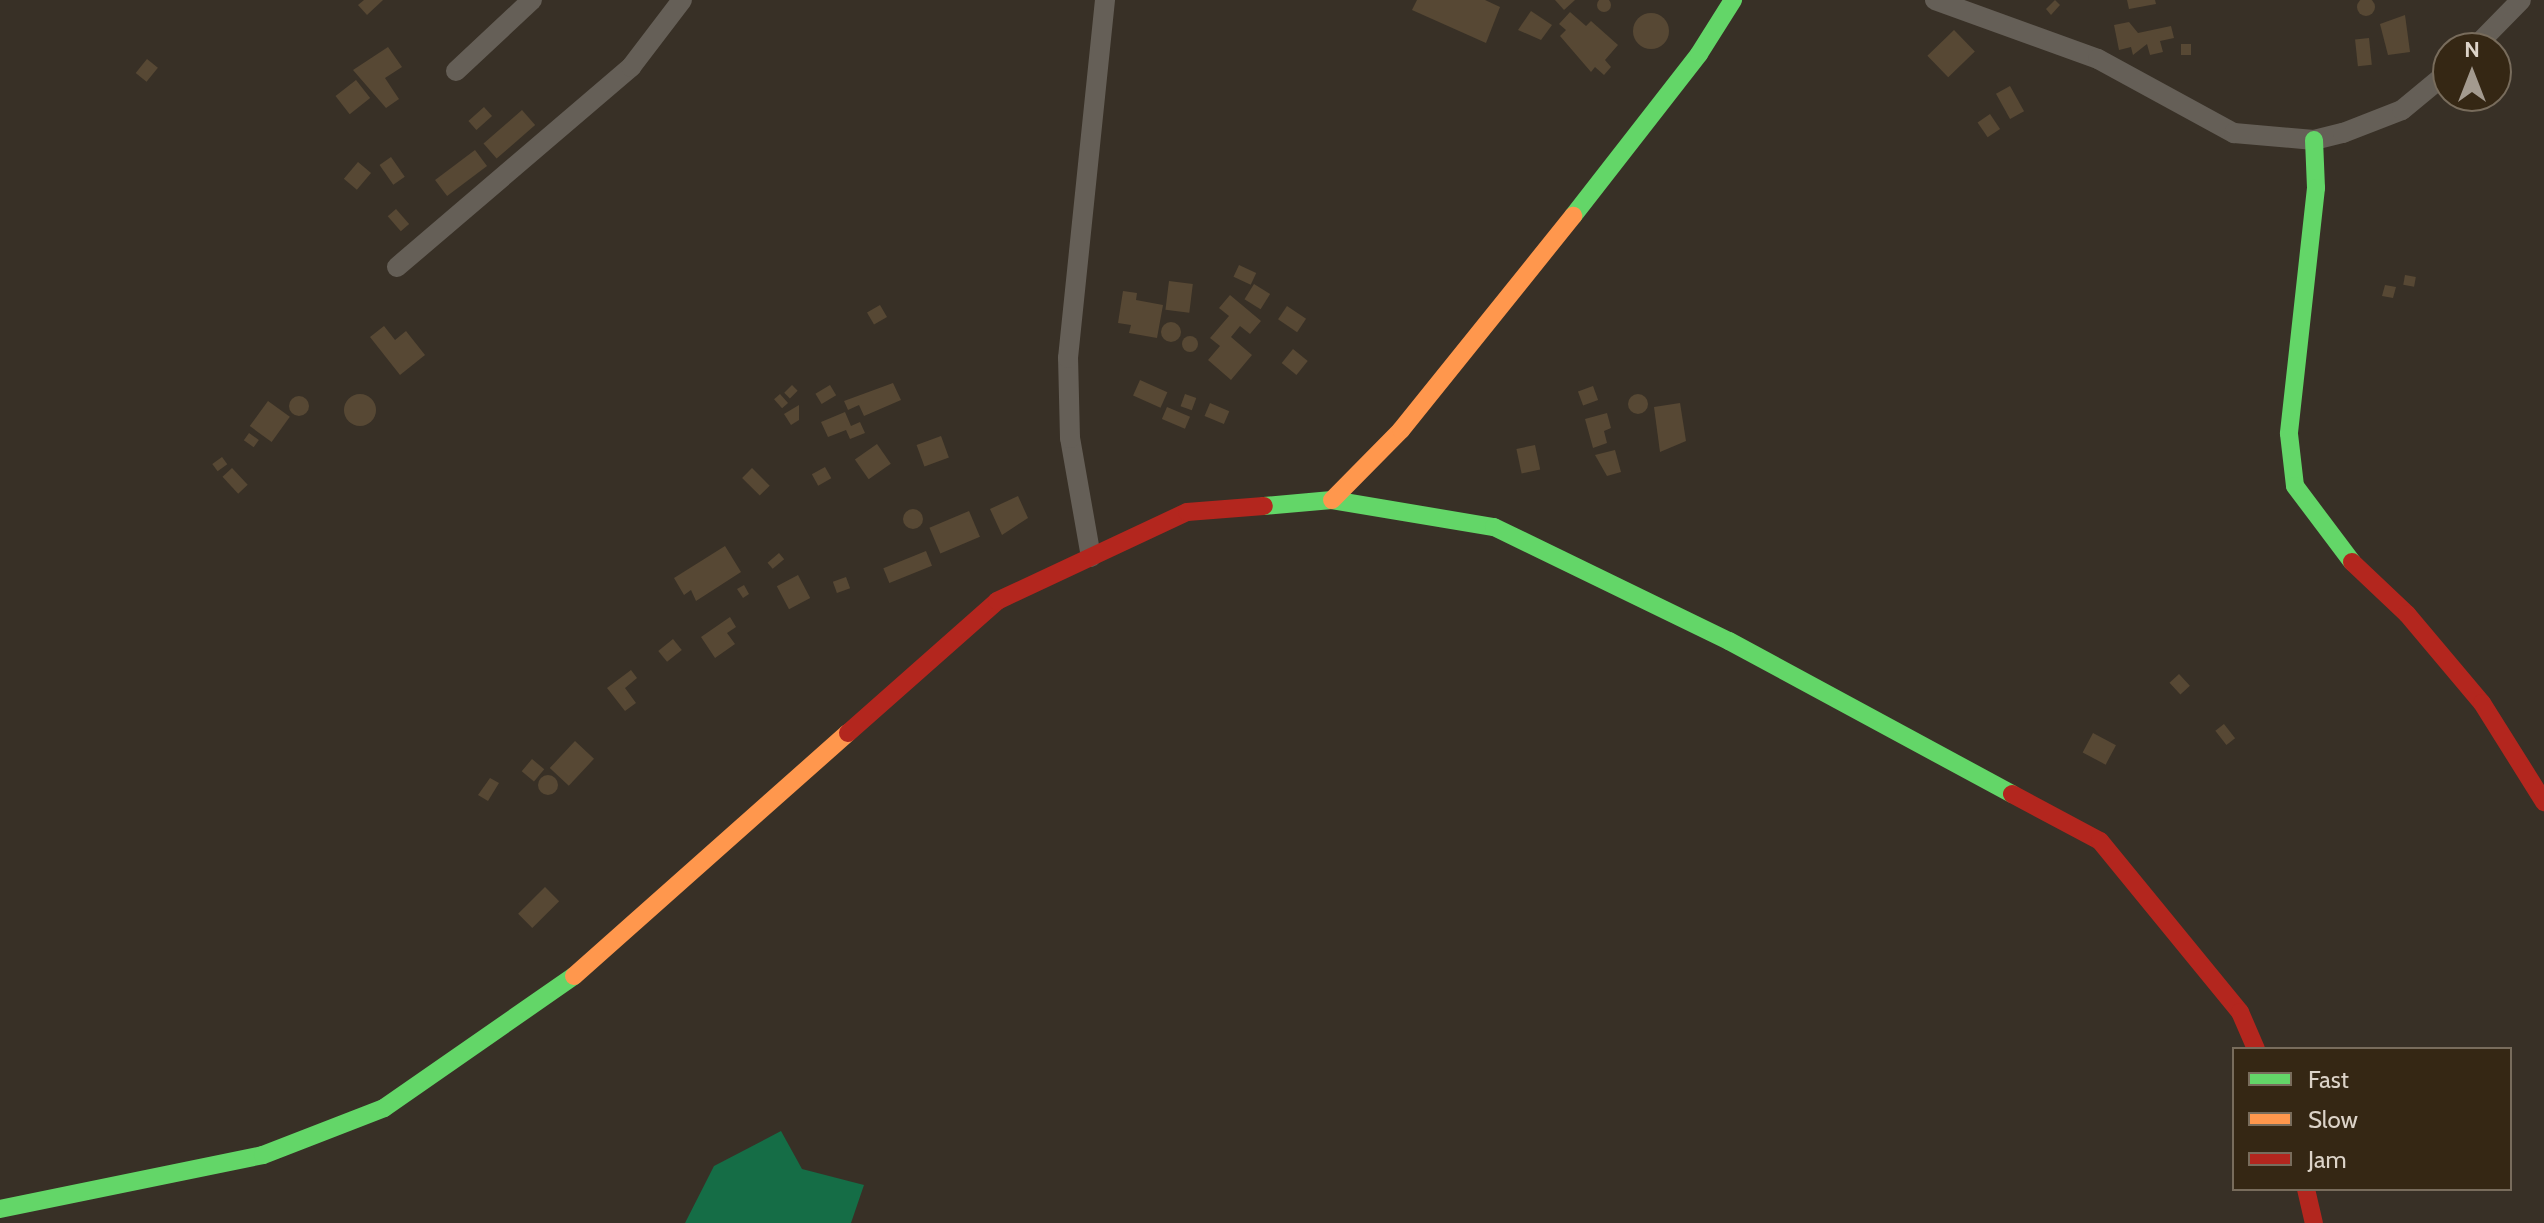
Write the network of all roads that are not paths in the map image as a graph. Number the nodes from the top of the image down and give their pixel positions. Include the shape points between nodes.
1 (532, 0) edge
2 (682, 0) edge
3 (1105, 0) edge
4 (1733, 0) edge
5 (1935, 0) edge
6 (2521, 0) edge
7 (2490, 32) edge
8 (456, 71) dead end
9 (2432, 85) edge
10 (2314, 140) junction
11 (397, 267) dead end
12 (1332, 500) junction
13 (1091, 557) junction
14 (2544, 802) edge
15 (2255, 1047) edge
16 (2306, 1191) edge
17 (0, 1209) edge
18 (2314, 1223) edge

1 - 8 street
2 - 11 street via 631,67
3 - 13 street via 1068,358 1070,438
4 - 12 main road via 1699,54 1472,345 1401,430
5 - 10 street via 2098,59 2234,133
6 - 7 street
9 - 10 street via 2402,110
10 - 14 main road via 2316,188 2289,434 2295,486 2349,560 2407,614 2482,703
12 - 13 main road via 1187,512
12 - 15 main road via 1494,527 1729,641 2100,841 2240,1012
13 - 17 main road via 997,601 581,971 384,1108 263,1155
16 - 18 main road

